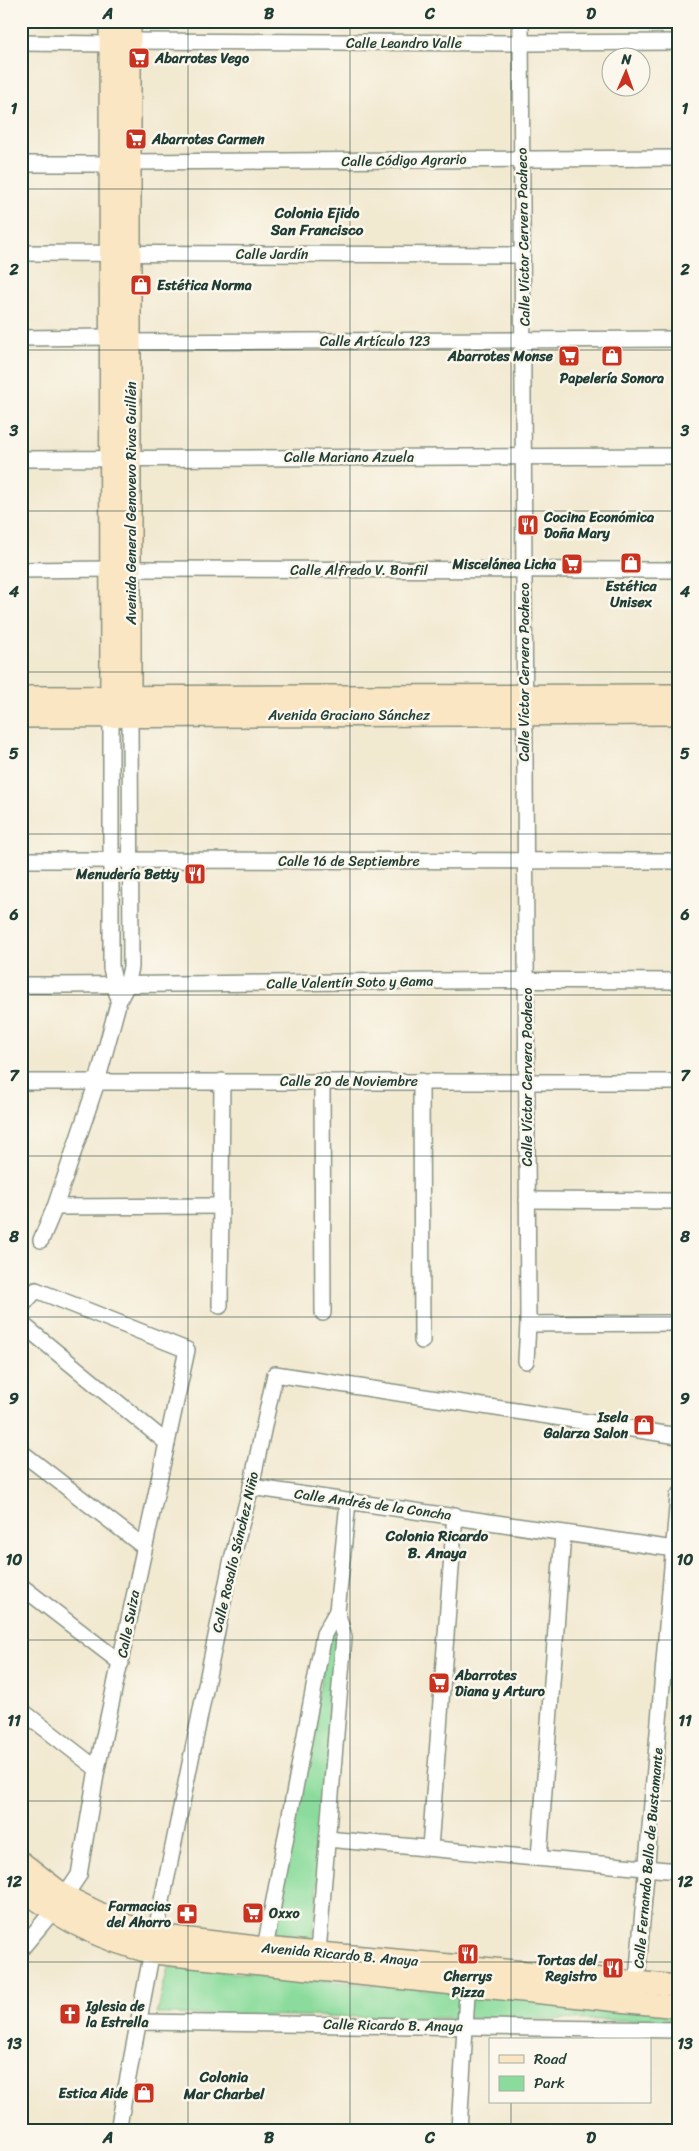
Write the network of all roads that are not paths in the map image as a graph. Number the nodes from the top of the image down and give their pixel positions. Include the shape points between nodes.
1 (110, 21) edge
2 (521, 21) edge
3 (123, 36) edge
4 (678, 42) edge
5 (21, 43) edge
6 (521, 43) junction
7 (678, 158) edge
8 (522, 159) junction
9 (120, 163) junction
10 (21, 164) edge
11 (21, 253) edge
12 (120, 253) junction
13 (522, 255) junction
14 (110, 337) junction
15 (21, 338) edge
16 (678, 338) edge
17 (524, 340) junction
18 (131, 342) junction
19 (678, 456) edge
20 (523, 457) junction
21 (120, 458) junction
22 (21, 459) edge
23 (120, 569) junction
24 (21, 570) edge
25 (524, 570) junction
26 (678, 570) edge
27 (678, 695) edge
28 (21, 697) edge
29 (120, 706) junction
30 (525, 706) junction
31 (678, 714) edge
32 (21, 717) edge
33 (21, 860) edge
34 (111, 860) junction
35 (132, 861) junction
36 (525, 861) junction
37 (678, 861) edge
38 (526, 979) junction
39 (678, 981) edge
40 (21, 985) edge
41 (120, 985) junction
42 (222, 1081) junction
43 (322, 1081) junction
44 (420, 1081) junction
45 (526, 1081) junction
46 (21, 1082) edge
47 (97, 1082) junction
48 (678, 1082) edge
49 (527, 1200) junction
50 (678, 1201) edge
51 (221, 1206) junction
52 (55, 1207) junction
53 (41, 1240) dead end
54 (25, 1301) edge
55 (220, 1306) dead end
56 (323, 1314) dead end
57 (21, 1323) edge
58 (678, 1323) edge
59 (528, 1324) junction
60 (422, 1341) dead end
61 (526, 1361) dead end
62 (678, 1436) edge
63 (166, 1444) junction
64 (21, 1452) edge
65 (251, 1486) junction
66 (678, 1496) edge
67 (348, 1502) junction
68 (455, 1515) junction
69 (564, 1534) junction
70 (143, 1546) junction
71 (674, 1549) junction
72 (21, 1586) edge
73 (337, 1612) junction
74 (121, 1663) junction
75 (21, 1710) edge
76 (97, 1769) junction
77 (327, 1839) junction
78 (430, 1848) junction
79 (538, 1858) junction
80 (21, 1862) edge
81 (647, 1868) junction
82 (678, 1871) edge
83 (21, 1888) edge
84 (59, 1904) junction
85 (154, 1944) junction
86 (266, 1948) junction
87 (21, 1949) edge
88 (318, 1952) junction
89 (468, 1975) junction
90 (637, 1981) junction
91 (678, 1986) edge
92 (678, 2007) edge
93 (139, 2022) junction
94 (465, 2026) junction
95 (678, 2030) edge
96 (118, 2130) edge
97 (459, 2130) edge

1 - 3 street, Avenida General Genovevo Rivas Guillén
2 - 6 street, Calle Víctor Cervera Pacheco
3 - 5 street, Calle Leandro Valle
3 - 6 street, Calle Leandro Valle
3 - 9 street, Avenida General Genovevo Rivas Guillén
4 - 6 street, Calle Leandro Valle
6 - 8 street, Calle Víctor Cervera Pacheco
7 - 8 street, Calle Código Agrario
8 - 9 street, Calle Código Agrario
8 - 13 street, Calle Víctor Cervera Pacheco
9 - 10 street, Calle Código Agrario
9 - 12 street, Avenida General Genovevo Rivas Guillén
11 - 12 street, Calle Jardín
12 - 13 street, Calle Jardín
12 - 14 street, Avenida General Genovevo Rivas Guillén
12 - 18 street, Avenida General Genovevo Rivas Guillén
13 - 17 street, Calle Víctor Cervera Pacheco
14 - 15 street
14 - 21 street, Avenida General Genovevo Rivas Guillén
16 - 17 street, Calle Artículo 123
17 - 18 street, Calle Artículo 123
17 - 20 street, Calle Víctor Cervera Pacheco
18 - 21 street, Avenida General Genovevo Rivas Guillén
19 - 20 street, Calle Mariano Azuela
20 - 21 street, Calle Mariano Azuela
20 - 25 street, Calle Víctor Cervera Pacheco
21 - 22 street, Calle Mariano Azuela
21 - 23 street, Avenida General Genovevo Rivas Guillén
23 - 24 street, Calle Alfredo V. Bonfil
23 - 25 street, Calle Alfredo V. Bonfil
23 - 29 street, Avenida General Genovevo Rivas Guillén
25 - 26 street, Calle Alfredo V. Bonfil
25 - 30 street, Calle Víctor Cervera Pacheco
27 - 30 street, Avenida Graciano Sánchez
28 - 29 street, Avenida Graciano Sánchez
29 - 30 street, Avenida Graciano Sánchez
29 - 32 street, Avenida Graciano Sánchez
29 - 34 street, Avenida General Genovevo Rivas Guillén
29 - 35 street, Avenida General Genovevo Rivas Guillén
30 - 31 street, Avenida Graciano Sánchez
30 - 36 street, Calle Víctor Cervera Pacheco
33 - 34 street, Calle 16 de Septiembre
34 - 35 street, Calle 16 de Septiembre
34 - 41 street, Avenida General Genovevo Rivas Guillén via 111,968
35 - 36 street, Calle 16 de Septiembre
35 - 41 street, Avenida General Genovevo Rivas Guillén via 131,967
36 - 37 street, Calle 16 de Septiembre
36 - 38 street, Calle Víctor Cervera Pacheco
38 - 39 street, Calle Valentín Soto y Gama
38 - 41 street, Calle Valentín Soto y Gama
38 - 45 street, Calle Víctor Cervera Pacheco
40 - 41 street, Calle Valentín Soto y Gama
41 - 47 street
42 - 43 street, Calle 20 de Noviembre
42 - 47 street, Calle 20 de Noviembre
42 - 51 street
43 - 44 street, Calle 20 de Noviembre
43 - 56 street
44 - 45 street, Calle 20 de Noviembre
44 - 60 street
45 - 48 street, Calle 20 de Noviembre
45 - 49 street, Calle Víctor Cervera Pacheco
46 - 47 street, Calle 20 de Noviembre
47 - 52 street
49 - 50 street
49 - 59 street, Calle Víctor Cervera Pacheco
51 - 52 street
51 - 55 street
52 - 53 street
54 - 63 street, Calle Suiza via 36,1290 187,1350
57 - 63 street
58 - 59 street
59 - 61 street, Calle Víctor Cervera Pacheco
62 - 65 street, Calle Rosalío Sánchez Niño via 274,1374
63 - 70 street, Calle Suiza
64 - 70 street
65 - 67 street, Calle Andrés de la Concha
65 - 85 street, Calle Rosalío Sánchez Niño via 231,1563
66 - 71 street, Calle Fernando Bello de Bustamante
67 - 68 street, Calle Andrés de la Concha
67 - 73 street
68 - 69 street, Calle Andrés de la Concha
68 - 78 street
69 - 71 street, Calle Andrés de la Concha
69 - 79 street
70 - 74 street, Calle Suiza
71 - 81 street, Calle Fernando Bello de Bustamante
72 - 74 street
73 - 77 street via 344,1637
73 - 86 street via 324,1634
74 - 76 street, Calle Suiza
75 - 76 street
76 - 84 street, Calle Suiza via 80,1875
77 - 78 street
77 - 88 street
78 - 79 street
79 - 81 street
80 - 84 street, Avenida Ricardo B. Anaya
81 - 82 street
81 - 90 street, Calle Fernando Bello de Bustamante
83 - 84 street, Avenida Ricardo B. Anaya
84 - 85 street, Avenida Ricardo B. Anaya via 117,1922
84 - 87 street, Calle Suiza
85 - 86 street, Avenida Ricardo B. Anaya
85 - 89 street, Avenida Ricardo B. Anaya
85 - 93 street, Calle Rosalío Sánchez Niño
86 - 88 street, Avenida Ricardo B. Anaya
88 - 89 street, Avenida Ricardo B. Anaya
89 - 90 street, Avenida Ricardo B. Anaya
89 - 92 street, Avenida Ricardo B. Anaya
89 - 94 street
90 - 91 street, Avenida Ricardo B. Anaya
93 - 94 street, Calle Ricardo B. Anaya
93 - 96 street, Calle Rosalío Sánchez Niño
94 - 95 street, Calle Ricardo B. Anaya
94 - 97 street

